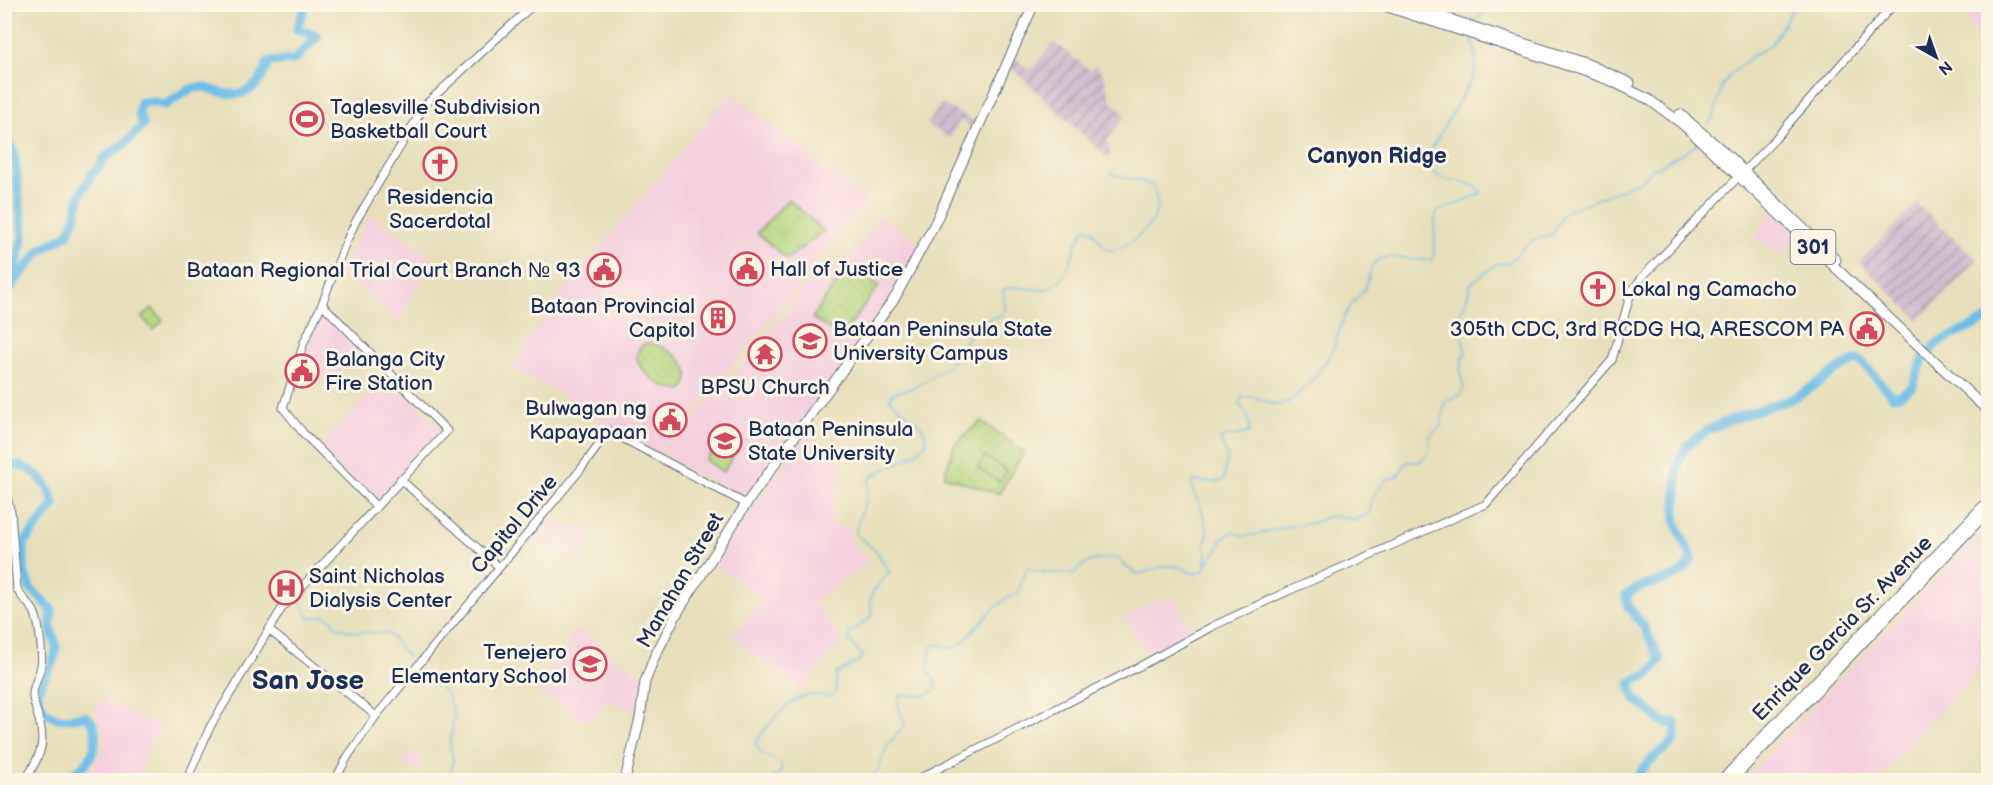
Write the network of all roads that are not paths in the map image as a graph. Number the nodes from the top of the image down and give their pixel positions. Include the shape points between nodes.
1 (534, 4) edge
2 (1034, 4) edge
3 (1378, 4) edge
4 (1403, 4) edge
5 (1894, 4) edge
6 (1466, 28) junction
7 (1741, 174) junction
8 (322, 304) junction
9 (1940, 364) junction
10 (1989, 405) edge
11 (1989, 411) edge
12 (400, 479) junction
13 (4, 488) edge
14 (1989, 501) edge
15 (746, 504) junction
16 (376, 506) junction
17 (1989, 511) edge
18 (499, 567) junction
19 (269, 630) junction
20 (376, 716) junction
21 (30, 780) edge
22 (187, 780) edge
23 (335, 780) edge
24 (625, 780) edge
25 (916, 780) edge
26 (1722, 780) edge
27 (1732, 780) edge

1 - 8 street via 425,105 357,221
2 - 15 main road, Manahan Street via 935,223 896,296
3 - 6 main road, 301
4 - 6 main road, 301
5 - 7 street
6 - 7 main road, 301 via 1588,64 1651,94 1699,130
7 - 9 main road, 301 via 1782,207
7 - 25 street via 1638,282 1631,292 1611,361 1486,504 1211,627
8 - 12 street via 447,431
8 - 16 street via 304,342 283,408
9 - 10 main road, 301
9 - 11 main road, 301
12 - 16 street
12 - 18 street
13 - 21 street via 11,512 16,589 34,612 42,651 33,699 43,743 28,776
14 - 26 main road, Enrique Garcia Sr. Avenue
15 - 18 street, Capitol Drive via 609,431
15 - 24 main road, Manahan Street via 654,657 645,682
16 - 19 street via 282,608
17 - 27 main road, Enrique Garcia Sr. Avenue
18 - 20 street, Capitol Drive
19 - 20 street
19 - 22 street via 210,727
20 - 23 street, Capitol Drive

